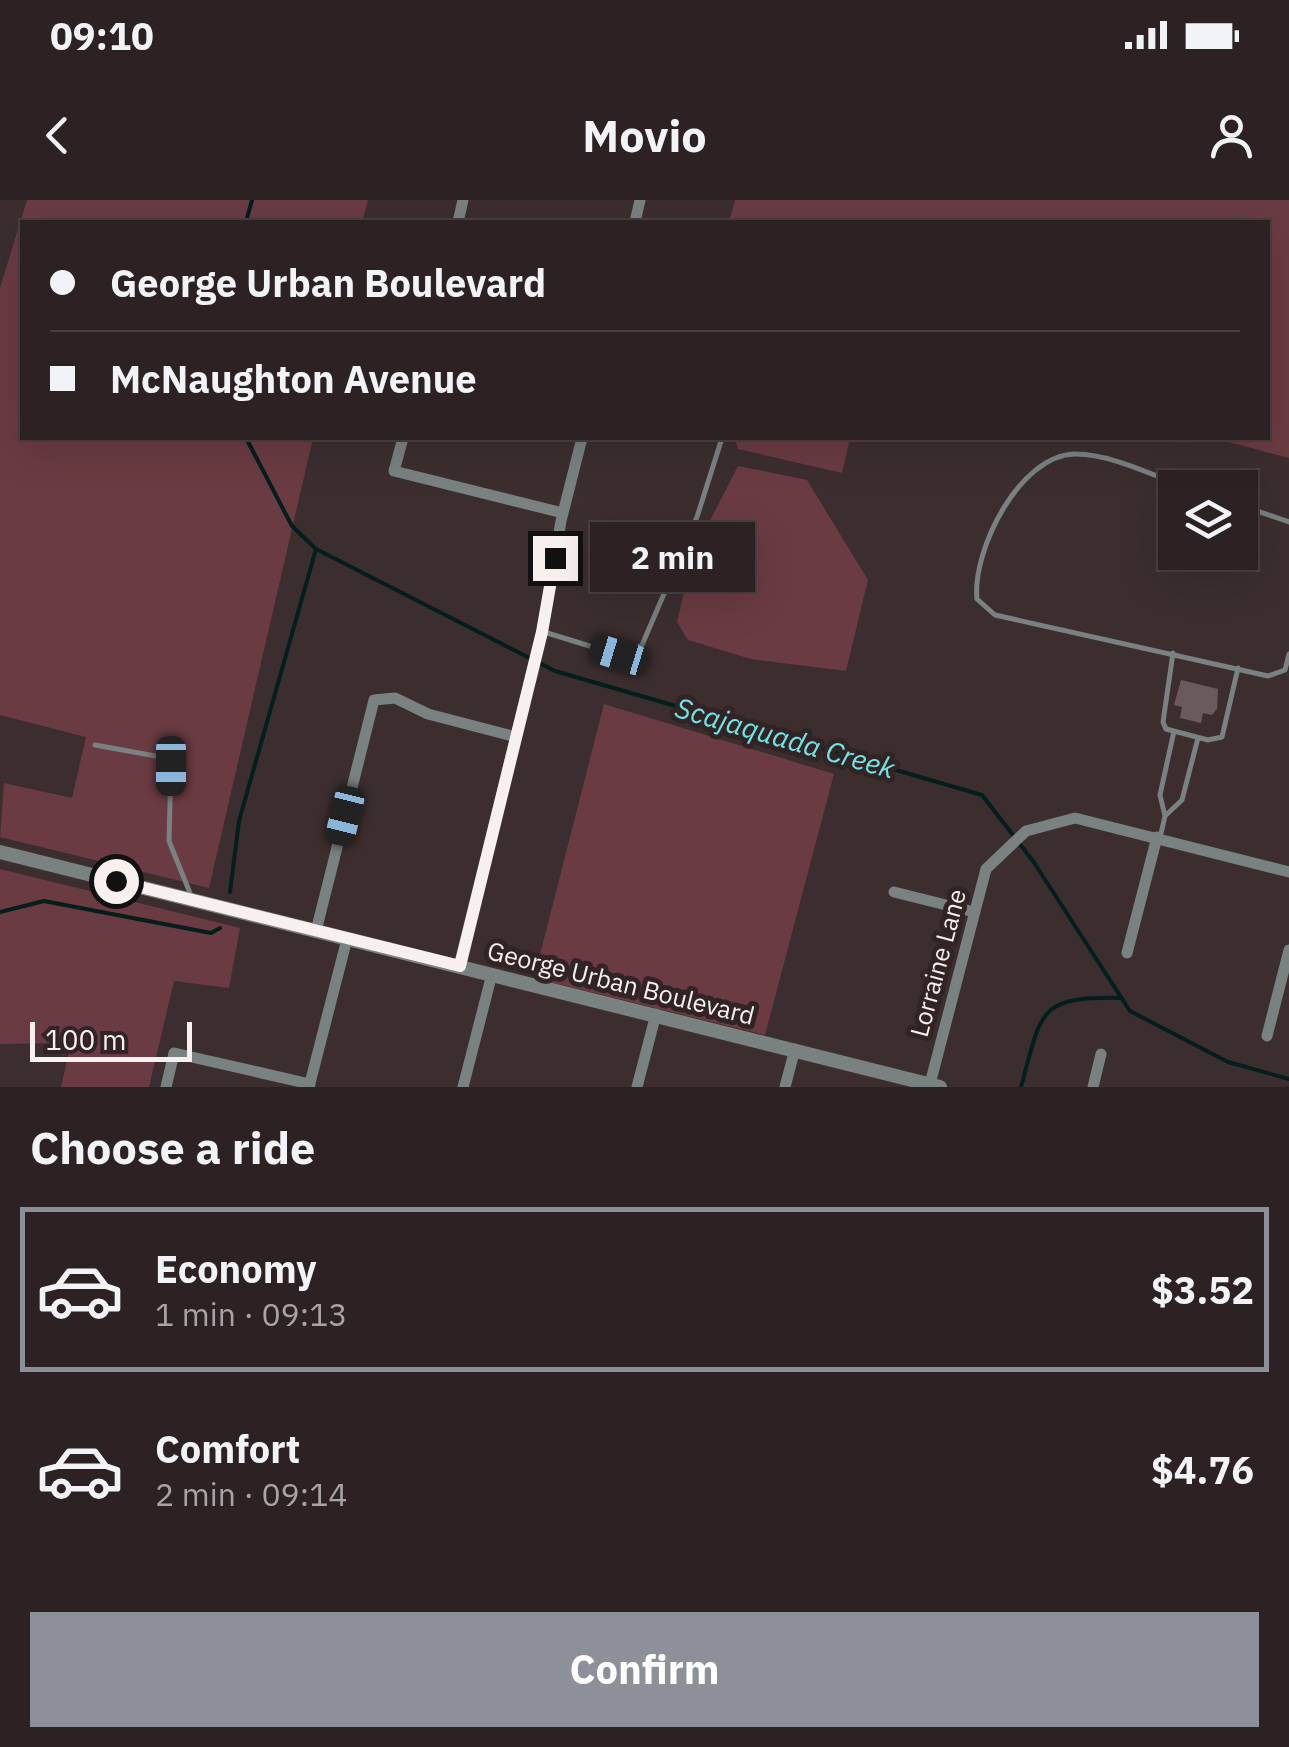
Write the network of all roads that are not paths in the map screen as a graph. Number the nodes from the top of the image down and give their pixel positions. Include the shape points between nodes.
1 (402, 440) edge
2 (581, 440) edge
3 (721, 440) edge
4 (1158, 478) edge
5 (1258, 511) edge
6 (563, 513) junction
7 (1289, 522) edge
8 (541, 638) junction
9 (1173, 652) junction
10 (1289, 654) edge
11 (1238, 668) junction
12 (1174, 731) junction
13 (516, 737) junction
14 (1199, 738) junction
15 (95, 744) dead end
16 (1165, 816) junction
17 (1158, 838) junction
18 (0, 852) edge
19 (1289, 872) edge
20 (894, 892) dead end
21 (193, 900) junction
22 (974, 912) junction
23 (316, 931) junction
24 (347, 938) junction
25 (1289, 950) edge
26 (1127, 953) dead end
27 (460, 966) junction
28 (492, 974) junction
29 (656, 1014) junction
30 (1267, 1036) dead end
31 (794, 1049) junction
32 (1101, 1054) dead end
33 (309, 1086) edge
34 (935, 1086) edge
35 (166, 1087) edge
36 (463, 1087) edge
37 (637, 1087) edge
38 (785, 1087) edge
39 (1092, 1087) edge

1 - 6 street via 394,471
2 - 6 street
3 - 8 lane via 698,517 642,645 619,655
4 - 9 lane via 1096,457 1056,458 1004,506 976,590 983,608 995,614
5 - 7 lane
6 - 8 street
8 - 13 street
9 - 11 lane
9 - 12 lane via 1160,713 1166,729
10 - 11 lane via 1285,670 1276,675
11 - 14 lane via 1222,736
12 - 14 lane
12 - 16 lane via 1160,795
13 - 23 street via 428,714 395,698 374,700
13 - 27 street
14 - 16 lane via 1182,800
15 - 21 lane via 161,757 171,766 169,841
16 - 17 lane
17 - 19 street
17 - 22 street, Lorraine Lane via 1074,818 1053,821 998,853 986,868
17 - 26 street
18 - 21 street, George Urban Boulevard
20 - 22 street
21 - 23 street, George Urban Boulevard
22 - 34 street, Lorraine Lane
23 - 24 street, George Urban Boulevard
24 - 27 street, George Urban Boulevard
24 - 33 street
25 - 30 street
27 - 28 street, George Urban Boulevard
28 - 29 street, George Urban Boulevard
28 - 36 street
29 - 31 street, George Urban Boulevard
29 - 37 street
31 - 34 street, George Urban Boulevard
31 - 38 street
32 - 39 street
33 - 35 street via 174,1052

